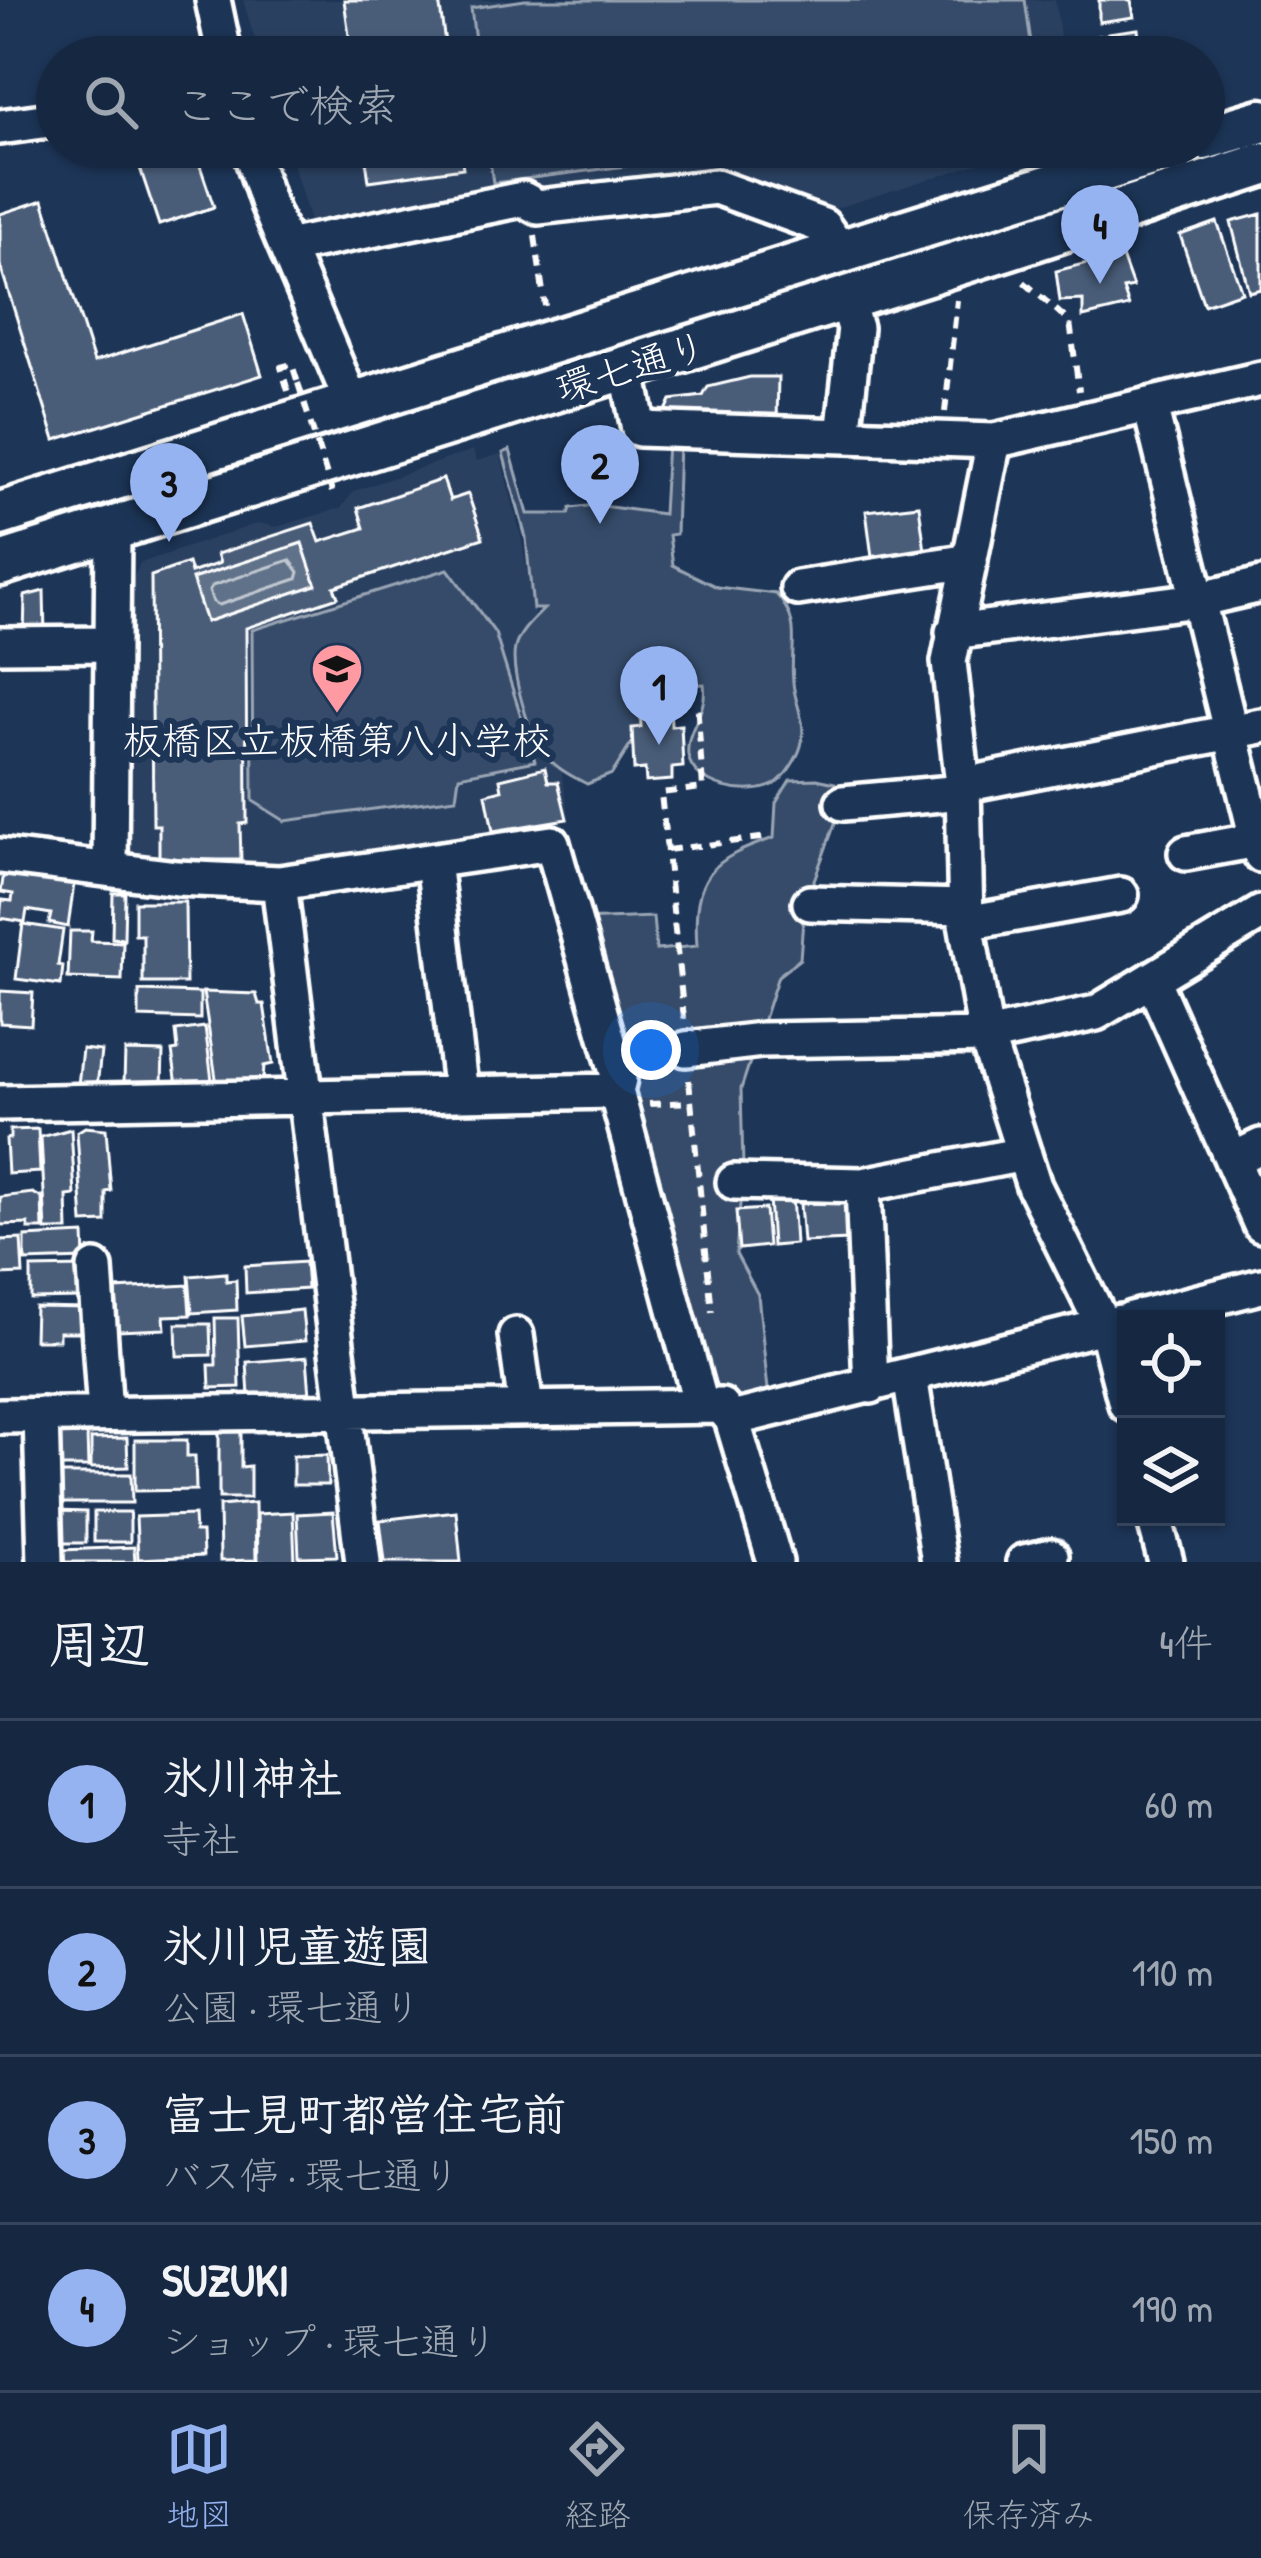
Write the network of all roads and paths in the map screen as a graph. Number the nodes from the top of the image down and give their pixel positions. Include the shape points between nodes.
1 (213, 0) edge
2 (221, 36) edge
3 (1261, 121) edge
4 (36, 122) edge
5 (0, 127) edge
6 (1225, 132) edge
7 (1261, 165) edge
8 (257, 168) edge
9 (1108, 168) edge
10 (531, 203) junction
11 (287, 248) junction
12 (1007, 248) junction
13 (841, 250) junction
14 (951, 266) junction
15 (846, 299) junction
16 (550, 341) junction
17 (627, 367) junction
18 (1261, 379) edge
19 (286, 386) dead end
20 (352, 404) junction
21 (1150, 406) junction
22 (1083, 418) junction
23 (843, 436) junction
24 (942, 440) junction
25 (994, 441) junction
26 (332, 493) dead end
27 (0, 514) edge
28 (113, 531) junction
29 (970, 560) junction
30 (0, 564) edge
31 (1261, 584) edge
32 (798, 588) dead end
33 (1197, 600) junction
34 (953, 632) junction
35 (112, 644) junction
36 (0, 645) edge
37 (1245, 729) edge
38 (963, 788) junction
39 (843, 803) dead end
40 (768, 837) dead end
41 (1259, 848) edge
42 (667, 850) dead end
43 (1186, 853) dead end
44 (0, 856) edge
45 (433, 861) junction
46 (110, 869) junction
47 (279, 883) junction
48 (1121, 895) dead end
49 (810, 903) dead end
50 (1261, 913) edge
51 (966, 915) junction
52 (1152, 980) junction
53 (986, 1036) junction
54 (686, 1049) dead end
55 (616, 1091) junction
56 (461, 1094) junction
57 (306, 1097) junction
58 (0, 1103) edge
59 (1246, 1153) edge
60 (1024, 1154) junction
61 (734, 1182) dead end
62 (863, 1185) junction
63 (1261, 1225) edge
64 (94, 1268) dead end
65 (1261, 1286) edge
66 (1167, 1310) edge
67 (1117, 1317) edge
68 (1117, 1323) edge
69 (516, 1336) dead end
70 (910, 1376) junction
71 (871, 1386) junction
72 (700, 1405) junction
73 (526, 1408) junction
74 (343, 1411) junction
75 (41, 1414) junction
76 (105, 1414) junction
77 (0, 1416) edge
78 (732, 1419) junction
79 (1156, 1526) edge
80 (45, 1562) edge
81 (363, 1562) edge
82 (775, 1562) edge
83 (939, 1562) edge
84 (1166, 1562) edge

1 - 2 street
3 - 6 main road
4 - 5 street
7 - 12 main road, 環七通り
8 - 11 street
9 - 13 main road, 環七通り
10 - 11 street
10 - 13 street via 716,187 823,226
10 - 16 path
11 - 20 street
12 - 14 main road, 環七通り
12 - 22 path via 1017,276 1070,322
13 - 16 main road, 環七通り
14 - 15 main road, 環七通り
14 - 24 path via 958,295
15 - 17 main road, 環七通り
15 - 23 street via 855,328
16 - 20 main road, 環七通り
17 - 23 street via 639,429
17 - 28 main road, 環七通り
18 - 21 street
19 - 26 path, bridge via 280,367 292,364
20 - 27 main road, 環七通り
21 - 22 street
21 - 33 street
22 - 25 street
23 - 24 street
24 - 25 street
25 - 29 street
28 - 30 main road, 環七通り
28 - 35 street
29 - 32 street
29 - 34 street
31 - 33 street
33 - 34 street
33 - 37 street
34 - 38 street
35 - 36 street
35 - 46 street
37 - 38 street
37 - 41 street
38 - 39 street
38 - 51 street
40 - 42 path
41 - 43 street
44 - 46 street
45 - 47 street
45 - 55 street via 553,843
45 - 56 street
46 - 47 street
47 - 57 street
48 - 51 street
49 - 51 street
50 - 52 street
51 - 53 street
52 - 53 street via 1096,1013
52 - 59 street
53 - 54 street
53 - 60 street
55 - 56 street
55 - 72 street
56 - 57 street
57 - 58 street
57 - 74 street
59 - 63 street
60 - 62 street
60 - 67 street via 1034,1186
61 - 62 street
62 - 71 street
64 - 76 street
65 - 66 street
68 - 70 street
69 - 73 street
70 - 71 street
70 - 83 street
71 - 78 street
72 - 73 street
72 - 78 street via 721,1406
73 - 74 street
74 - 76 street
74 - 81 street
75 - 76 street
75 - 77 street
75 - 80 street
78 - 82 street
79 - 84 street

